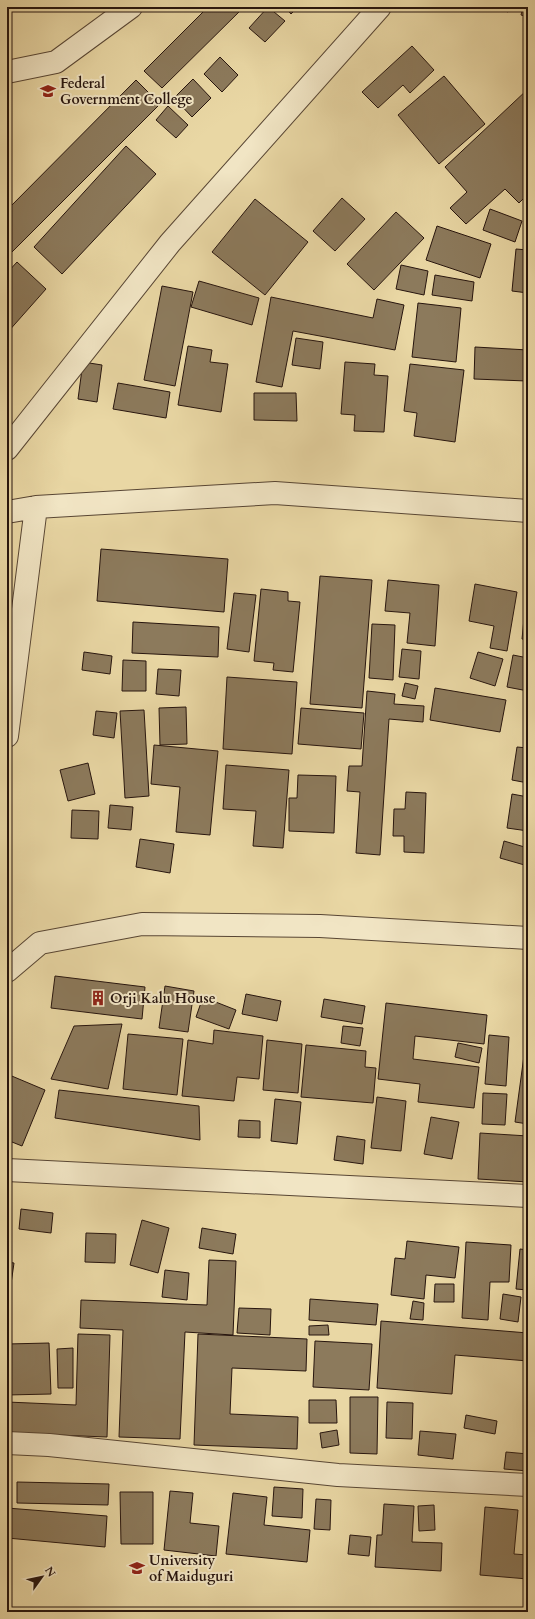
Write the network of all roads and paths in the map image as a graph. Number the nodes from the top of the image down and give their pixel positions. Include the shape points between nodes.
1 (131, 7) edge
2 (380, 7) edge
3 (7, 72) edge
4 (7, 449) edge
5 (36, 507) junction
6 (528, 511) edge
7 (7, 512) edge
8 (7, 736) edge
9 (528, 938) edge
10 (7, 971) edge
11 (7, 1170) edge
12 (528, 1196) edge
13 (7, 1443) edge
14 (528, 1486) edge

1 - 3 street via 56,62
2 - 4 street via 170,243
5 - 6 street via 275,493
5 - 7 street
5 - 8 street
9 - 10 street via 320,926 142,924 40,944
11 - 12 street
13 - 14 street via 49,1445 338,1475

